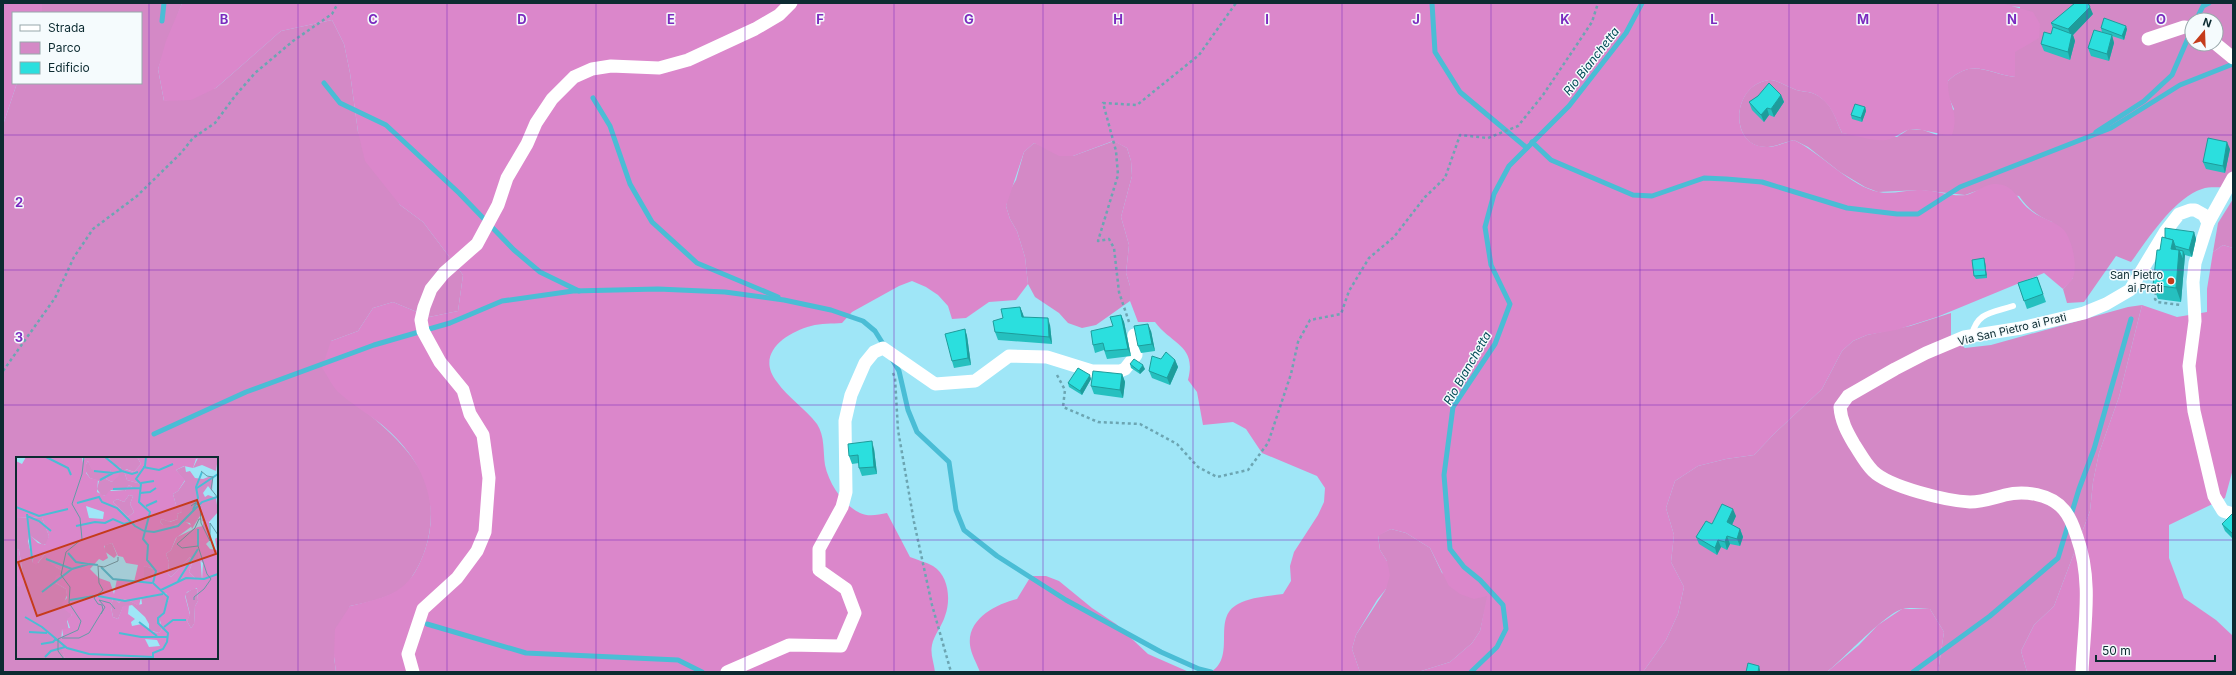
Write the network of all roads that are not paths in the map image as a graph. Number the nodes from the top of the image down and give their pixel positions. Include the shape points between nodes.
1 (791, 3) edge
2 (2184, 27) edge
3 (2148, 39) dead end
4 (2224, 51) edge
5 (2233, 58) edge
6 (2233, 178) edge
7 (2208, 222) junction
8 (2012, 306) dead end
9 (1134, 335) edge
10 (1972, 336) junction
11 (2233, 514) edge
12 (413, 672) edge
13 (727, 672) edge
14 (2082, 672) edge

1 - 12 street via 779,15 755,29 688,60 659,68 611,66 592,69 574,77 552,99 536,123 477,244 444,273 431,289 421,320 423,331 440,362 463,390 470,414 483,435 489,478 485,532 477,551 457,578 422,608 408,654
2 - 3 street
4 - 5 street
6 - 7 street
7 - 10 street, Via San Pietro ai Prati via 2204,215 2195,210 2179,214 2165,232 2130,290 2106,304 2084,313 2021,328
7 - 11 street via 2194,270 2194,341 2189,366 2194,411 2218,505 2226,513
8 - 10 lane via 1982,316 1974,325
9 - 13 street via 1136,355 1125,369 1120,371 1092,371 1047,357 1009,356 975,380 935,384 883,348 874,352 865,363 851,396 845,421 846,492 842,507 819,549 819,570 846,590 855,613 841,646 789,645
10 - 14 street, Via San Pietro ai Prati via 1926,353 1848,396 1840,407 1842,422 1866,464 1873,472 1895,484 1970,502 2015,493 2029,494 2052,500 2064,510 2076,533 2086,571 2088,603

